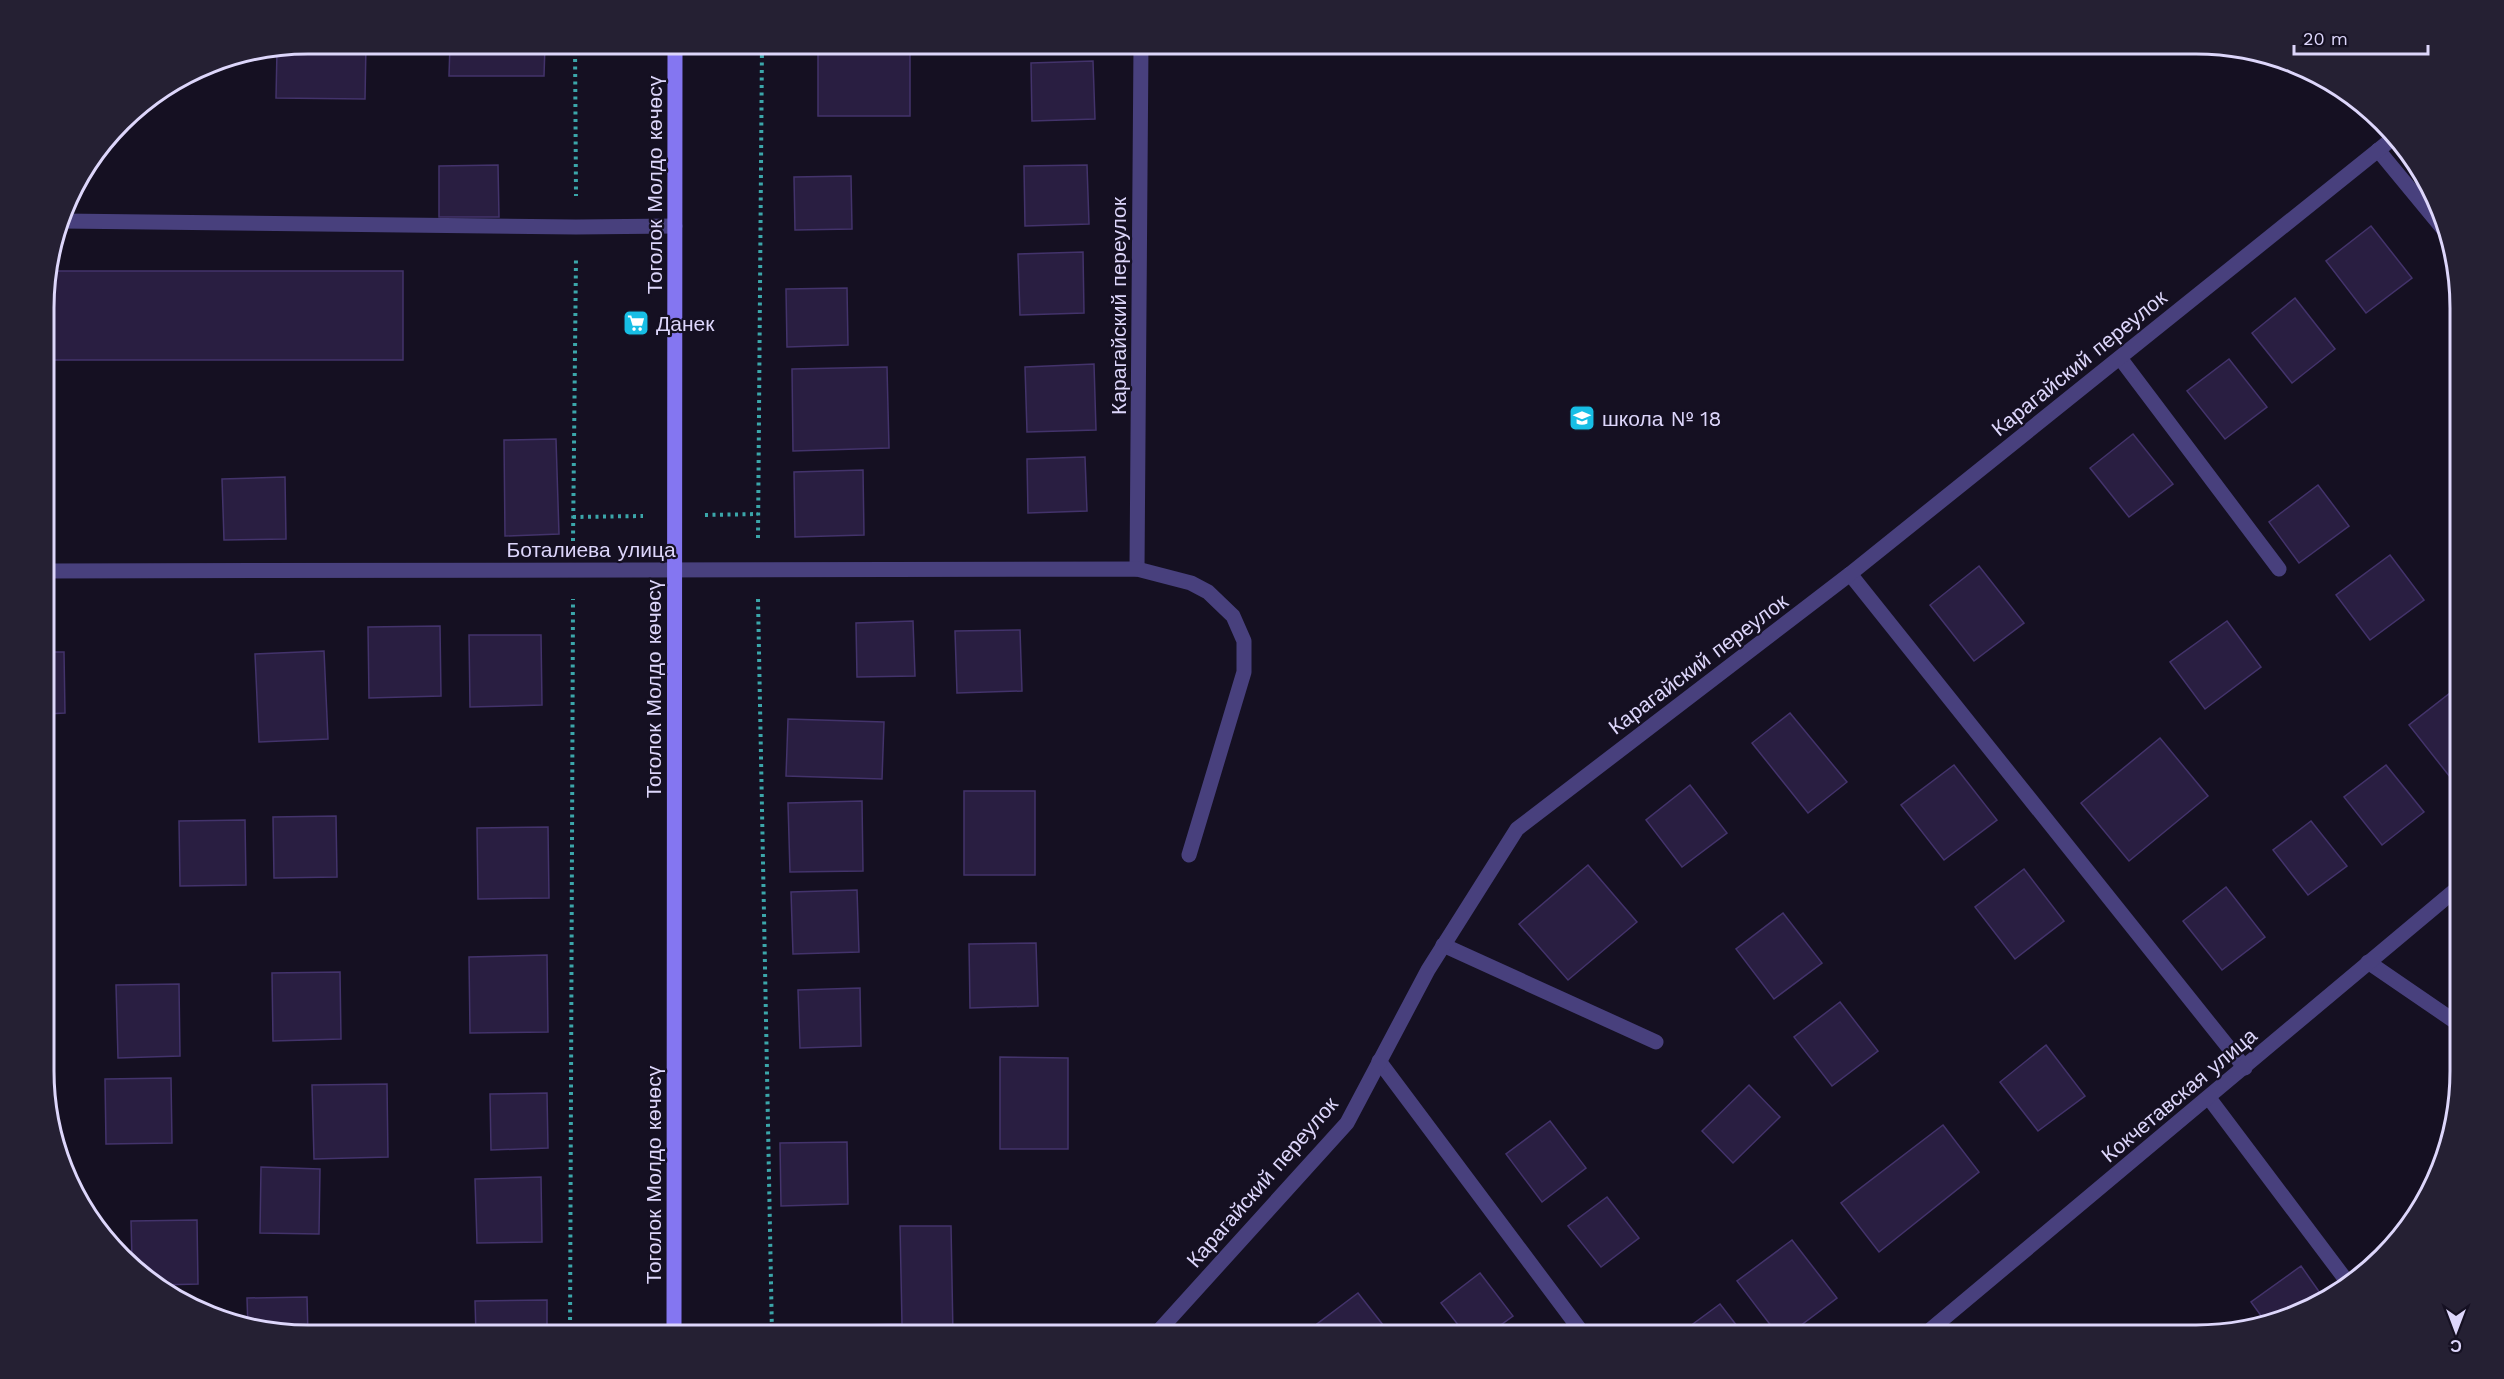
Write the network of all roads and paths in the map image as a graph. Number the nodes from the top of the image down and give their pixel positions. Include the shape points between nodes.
1 (575, 54) edge
2 (675, 54) edge
3 (762, 54) edge
4 (1141, 54) edge
5 (2388, 142) edge
6 (2378, 150) junction
7 (2433, 217) edge
8 (69, 220) edge
9 (675, 226) junction
10 (576, 227) junction
11 (2120, 358) junction
12 (1137, 569) junction
13 (2279, 569) dead end
14 (573, 570) junction
15 (674, 570) junction
16 (758, 570) junction
17 (54, 571) edge
18 (1850, 574) junction
19 (1189, 855) dead end
20 (2450, 894) edge
21 (1443, 945) junction
22 (2368, 962) junction
23 (2450, 1018) edge
24 (1656, 1042) dead end
25 (1380, 1061) junction
26 (2245, 1068) junction
27 (2209, 1098) junction
28 (2344, 1277) edge
29 (570, 1325) edge
30 (674, 1325) edge
31 (772, 1325) edge
32 (1164, 1325) edge
33 (1577, 1325) edge
34 (1936, 1325) edge

1 - 10 path
2 - 9 main road, Тоголок Молдо көчөсү
3 - 16 path
4 - 12 street, Карагайский переулок
5 - 6 street, Карагайский переулок
6 - 7 street
6 - 11 street, Карагайский переулок
8 - 10 street
9 - 10 street
9 - 15 main road, Тоголок Молдо көчөсү
10 - 14 path
11 - 13 street
11 - 18 street, Карагайский переулок
12 - 16 street, Боталиева улица
12 - 19 street, Боталиева улица via 1191,583 1208,592 1233,616 1244,641 1244,672
14 - 15 street, Боталиева улица
14 - 17 street, Боталиева улица
14 - 29 path
15 - 16 street, Боталиева улица
15 - 30 main road, Тоголок Молдо көчөсү
16 - 31 path
18 - 21 street, Карагайский переулок via 1517,829
18 - 26 street
20 - 22 street, Кокчетавская улица
21 - 24 street
21 - 25 street, Карагайский переулок
22 - 23 street
22 - 26 street, Кокчетавская улица
25 - 32 street, Карагайский переулок via 1347,1122
25 - 33 street
26 - 27 street, Кокчетавская улица
27 - 28 street
27 - 34 street, Кокчетавская улица

